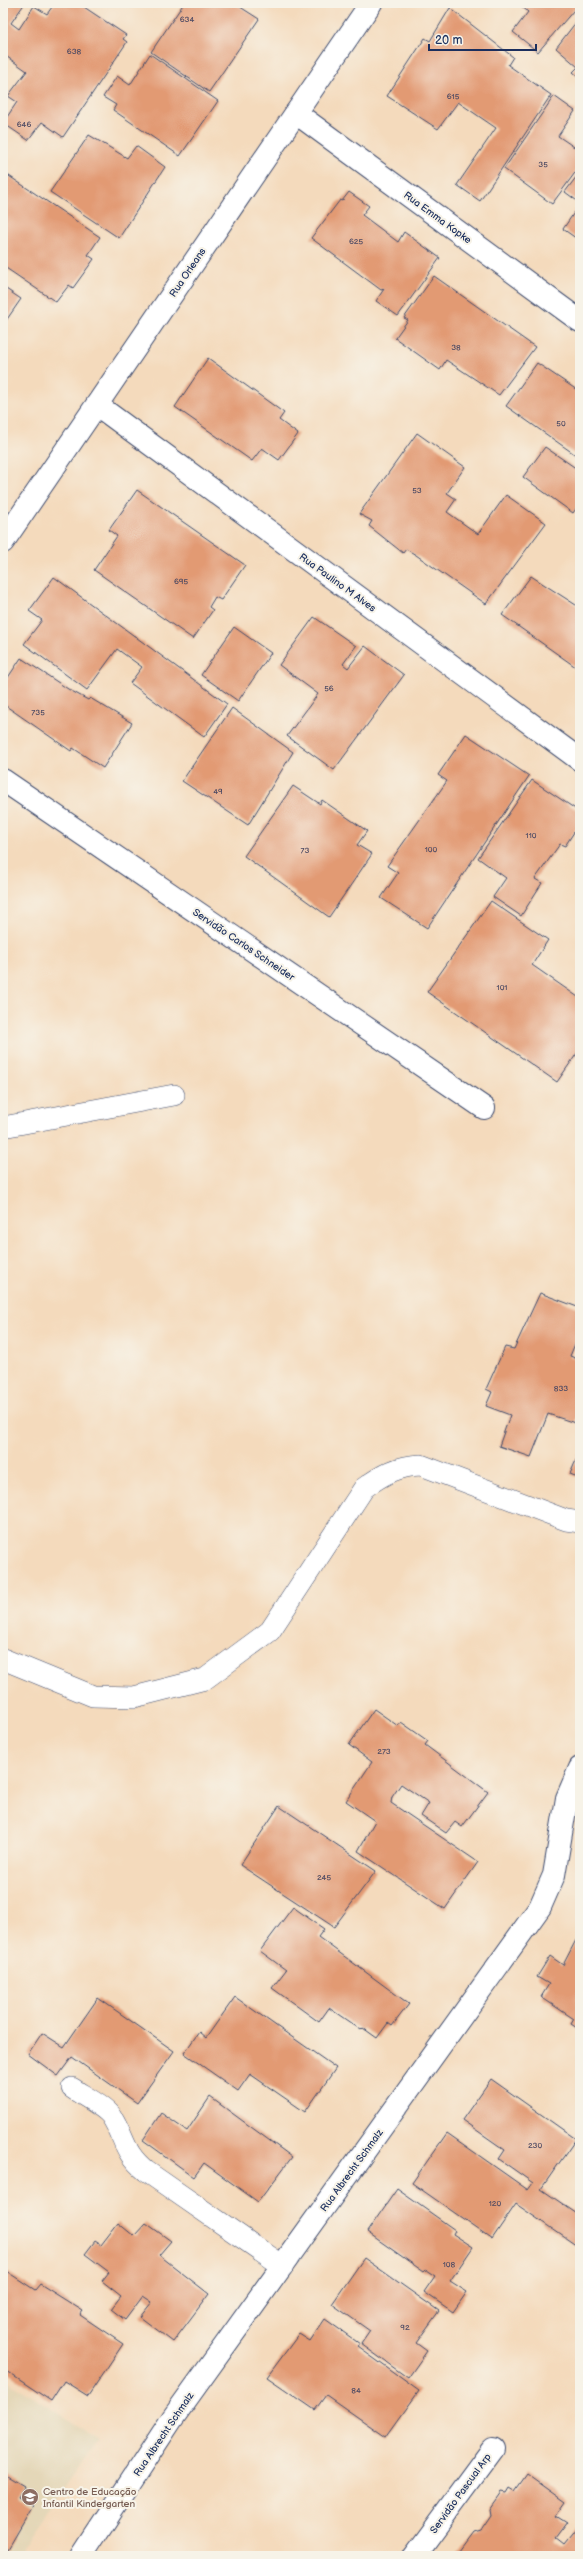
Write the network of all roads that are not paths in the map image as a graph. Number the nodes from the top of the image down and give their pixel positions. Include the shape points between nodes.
1 (371, 3) edge
2 (296, 113) junction
3 (580, 321) edge
4 (97, 405) junction
5 (3, 542) edge
6 (580, 760) edge
7 (3, 780) edge
8 (174, 1095) dead end
9 (484, 1108) dead end
10 (3, 1127) edge
11 (580, 1522) edge
12 (3, 1659) edge
13 (580, 1768) edge
14 (72, 2088) dead end
15 (283, 2266) junction
16 (493, 2449) dead end
17 (82, 2556) edge
18 (414, 2556) edge

1 - 2 street, Rua Orleans
2 - 3 street, Rua Emma Kopke
2 - 4 street, Rua Orleans
4 - 5 street, Rua Orleans
4 - 6 street, Rua Paulino M Alves
7 - 9 street, Servidão Carlos Schneider
8 - 10 lane
11 - 12 lane via 566,1520 421,1465 404,1465 384,1474 364,1488 270,1631 205,1679 134,1697 92,1696
13 - 15 street, Rua Albrecht Schmalz via 566,1798 554,1875 540,1907
14 - 15 lane via 112,2116 123,2144 136,2163 146,2172
15 - 17 street, Rua Albrecht Schmalz via 172,2418
16 - 18 street, Servidão Pascual Arp

